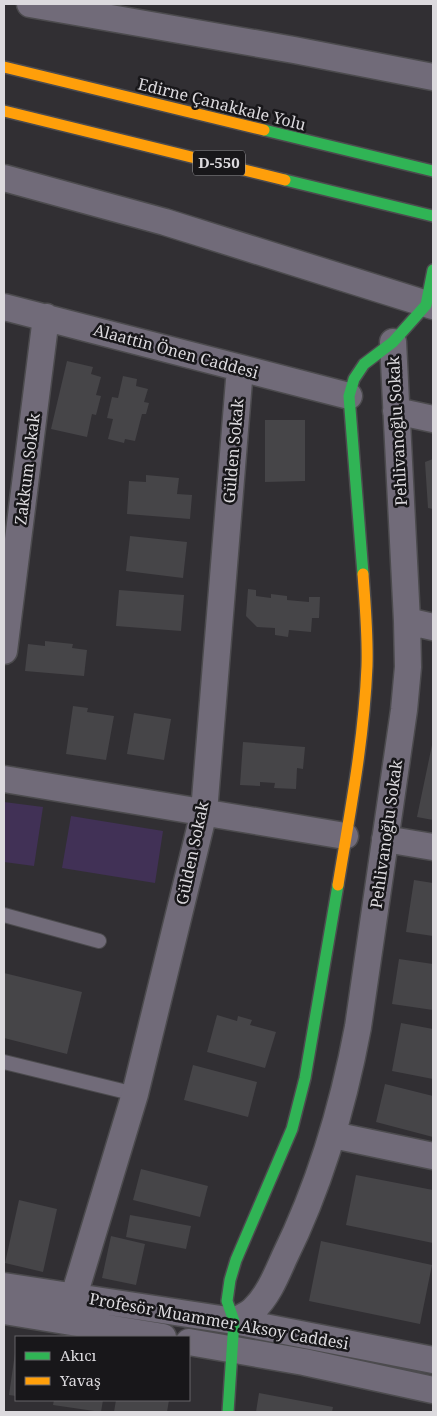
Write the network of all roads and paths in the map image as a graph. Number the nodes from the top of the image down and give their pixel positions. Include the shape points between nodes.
1 (30, 4) edge
2 (4, 67) edge
3 (433, 78) edge
4 (4, 111) edge
5 (433, 171) edge
6 (4, 178) edge
7 (433, 216) edge
8 (433, 270) edge
9 (430, 305) edge
10 (4, 307) edge
11 (46, 317) junction
12 (392, 342) junction
13 (240, 368) junction
14 (349, 396) junction
15 (396, 411) junction
16 (433, 419) edge
17 (407, 621) junction
18 (433, 626) edge
19 (4, 651) edge
20 (4, 779) edge
21 (204, 812) junction
22 (345, 836) junction
23 (385, 838) junction
24 (433, 847) edge
25 (4, 915) edge
26 (99, 941) dead end
27 (4, 1062) edge
28 (135, 1094) junction
29 (333, 1135) junction
30 (433, 1156) edge
31 (4, 1286) edge
32 (74, 1296) junction
33 (4, 1311) edge
34 (234, 1321) junction
35 (157, 1336) edge
36 (190, 1342) edge
37 (232, 1349) junction
38 (433, 1360) edge
39 (433, 1390) edge
40 (228, 1412) edge

1 - 3 street
2 - 5 main road, Edirne Çanakkale Yolu / D-550
4 - 7 main road, D-550
6 - 9 street via 165,222
8 - 9 main road
9 - 12 main road
10 - 11 street, Alaattin Önen Caddesi
11 - 13 street, Alaattin Önen Caddesi
11 - 19 street, Zakkum Sokak
12 - 14 main road, Pehlivanoğlu Sokak via 364,364 354,379
12 - 15 street, Pehlivanoğlu Sokak
13 - 14 street, Alaattin Önen Caddesi
13 - 21 street, Gülden Sokak
14 - 22 main road, Pehlivanoğlu Sokak via 367,664 359,759
15 - 16 street
15 - 17 street, Pehlivanoğlu Sokak
17 - 18 street
17 - 23 street, Pehlivanoğlu Sokak via 408,667 404,710
20 - 21 street
21 - 22 street
21 - 28 street, Gülden Sokak
22 - 34 main road, Pehlivanoğlu Sokak via 305,1078 292,1129 230,1280 227,1301
23 - 24 street
23 - 29 street, Pehlivanoğlu Sokak via 358,1027
25 - 26 lane
27 - 28 lane
28 - 32 street, Gülden Sokak
29 - 30 street
29 - 34 street, Pehlivanoğlu Sokak via 292,1243 271,1285 252,1312
31 - 32 street, Profesör Muammer Aksoy Caddesi
32 - 34 street, Profesör Muammer Aksoy Caddesi
33 - 35 street, Profesör Muammer Aksoy Caddesi
34 - 37 main road, Pehlivanoğlu Sokak
34 - 38 street, Profesör Muammer Aksoy Caddesi
36 - 37 street, Profesör Muammer Aksoy Caddesi
37 - 39 street, Profesör Muammer Aksoy Caddesi
37 - 40 main road, Pehlivanoğlu Sokak

